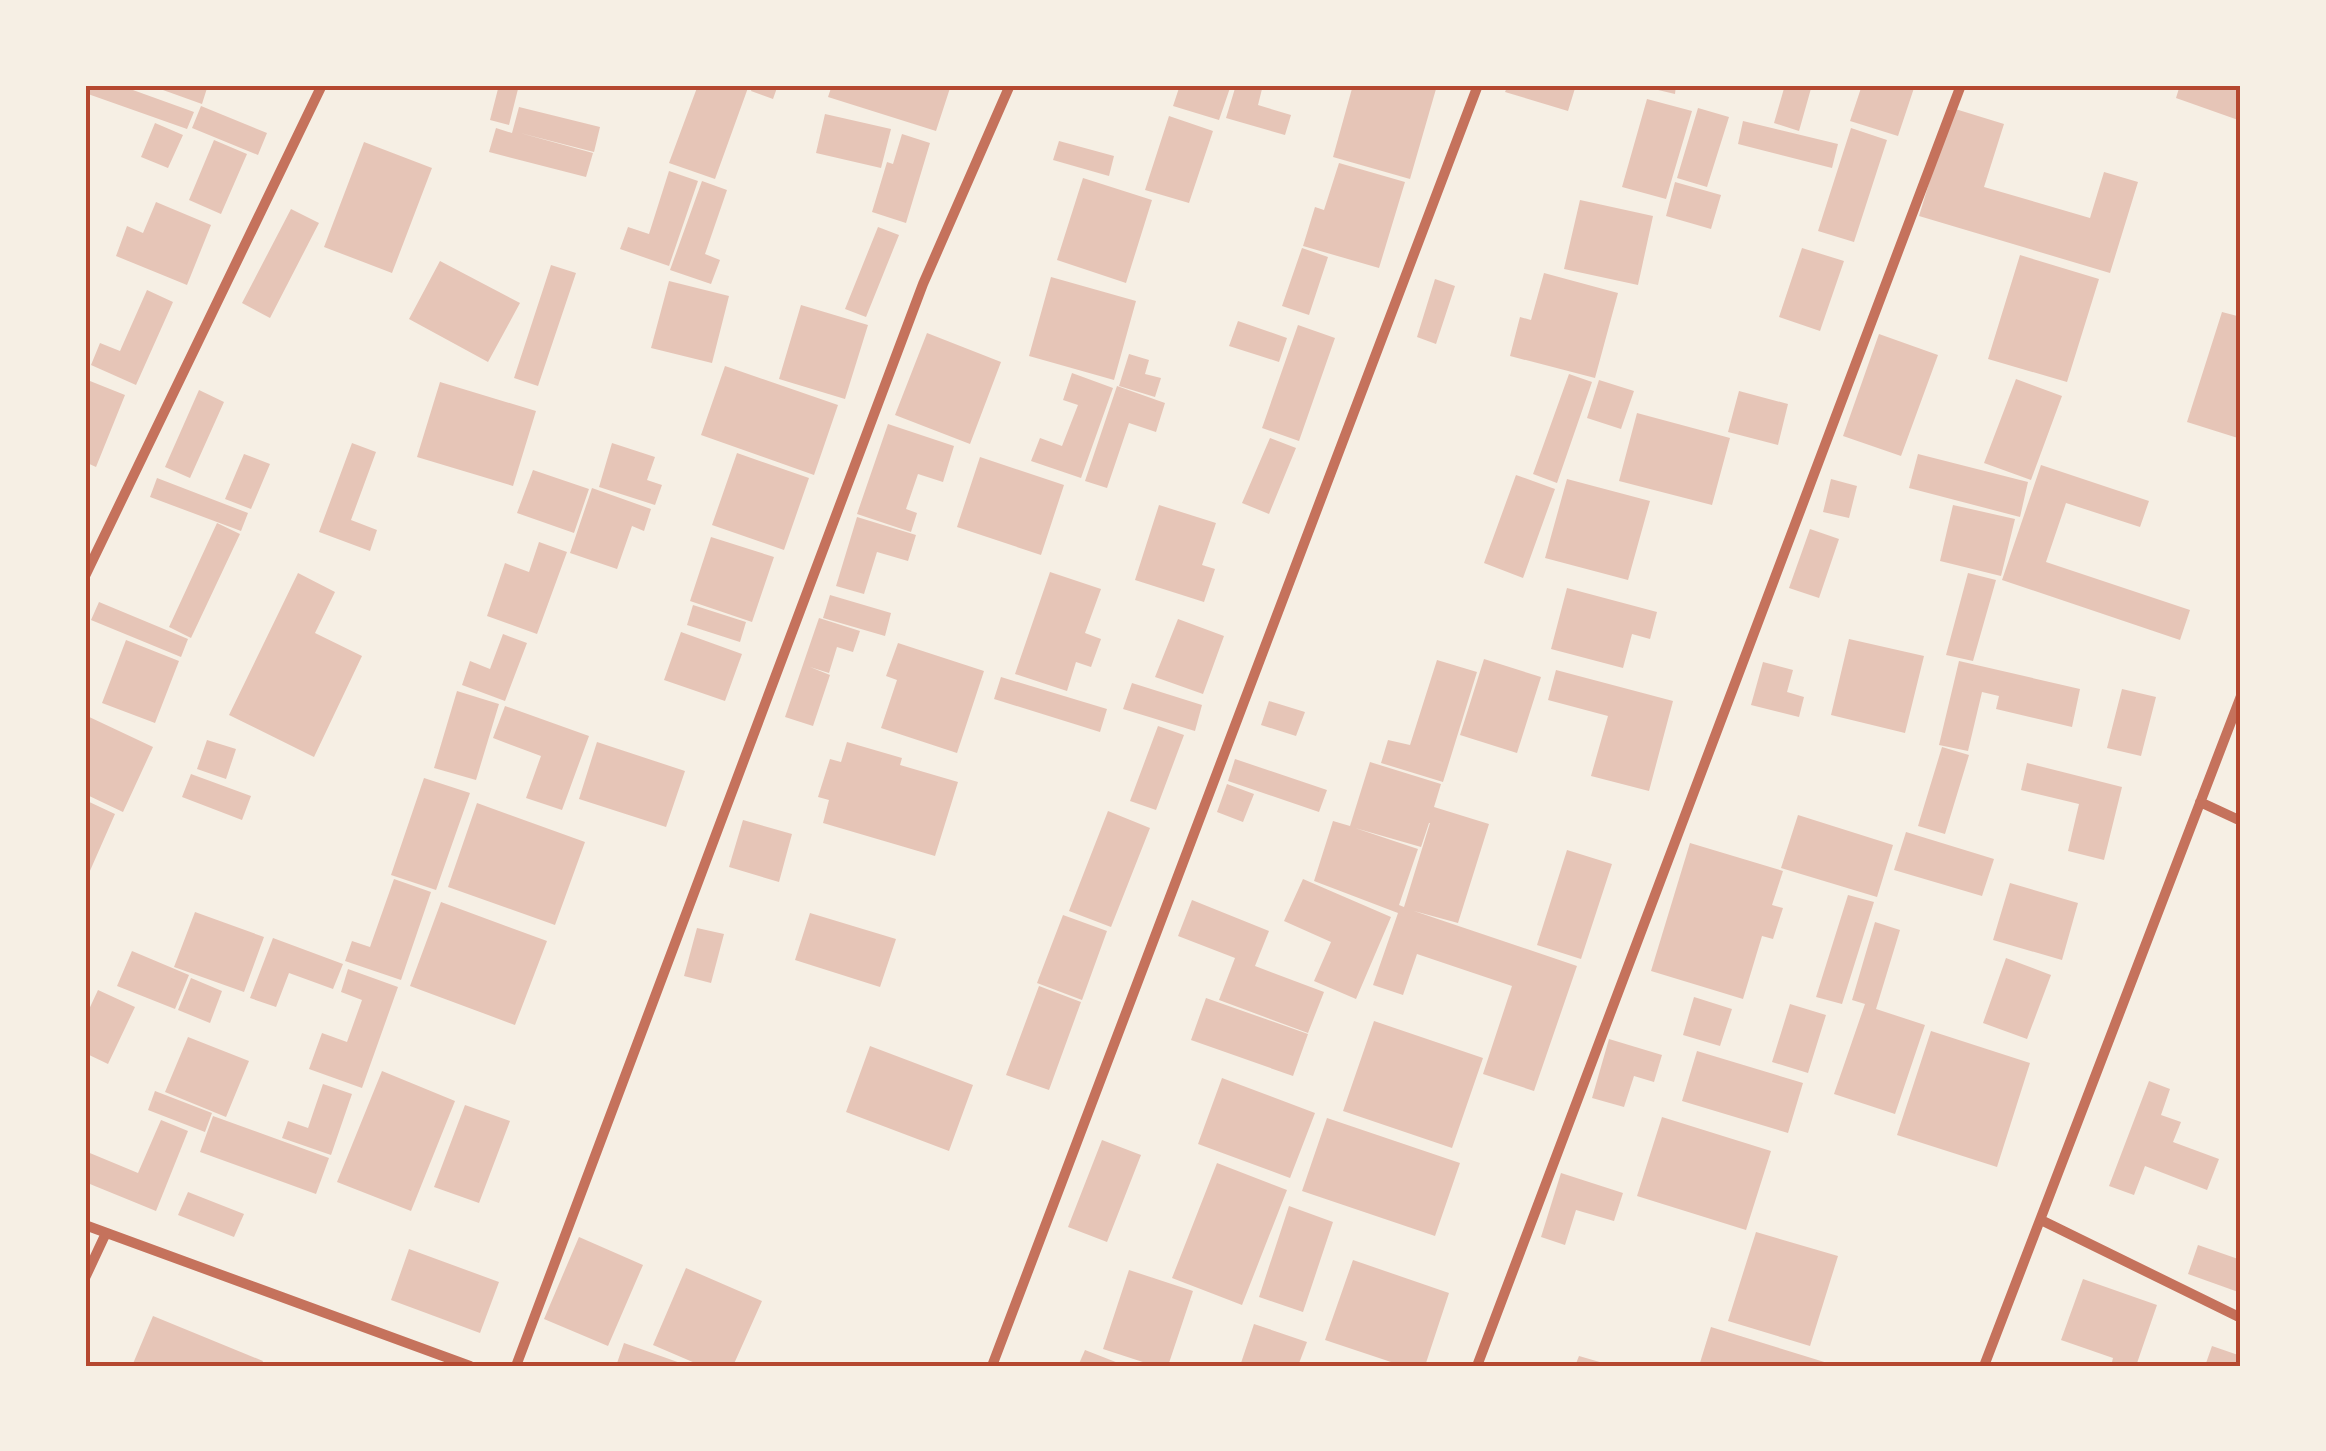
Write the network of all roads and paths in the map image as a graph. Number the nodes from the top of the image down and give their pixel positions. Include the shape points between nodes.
1 (322, 85) edge
2 (1010, 85) edge
3 (1478, 85) edge
4 (1960, 85) edge
5 (85, 576) edge
6 (2241, 696) edge
7 (2200, 802) junction
8 (2241, 822) edge
9 (2041, 1220) junction
10 (85, 1225) edge
11 (106, 1233) junction
12 (85, 1278) edge
13 (2241, 1318) edge
14 (470, 1366) edge
15 (516, 1366) edge
16 (992, 1366) edge
17 (1477, 1366) edge
18 (1984, 1366) edge

1 - 5 street
2 - 15 street via 923,284
3 - 16 street
4 - 17 street
6 - 7 street
7 - 8 street
7 - 9 street
9 - 13 street
9 - 18 street
10 - 11 street
11 - 12 street
11 - 14 street

